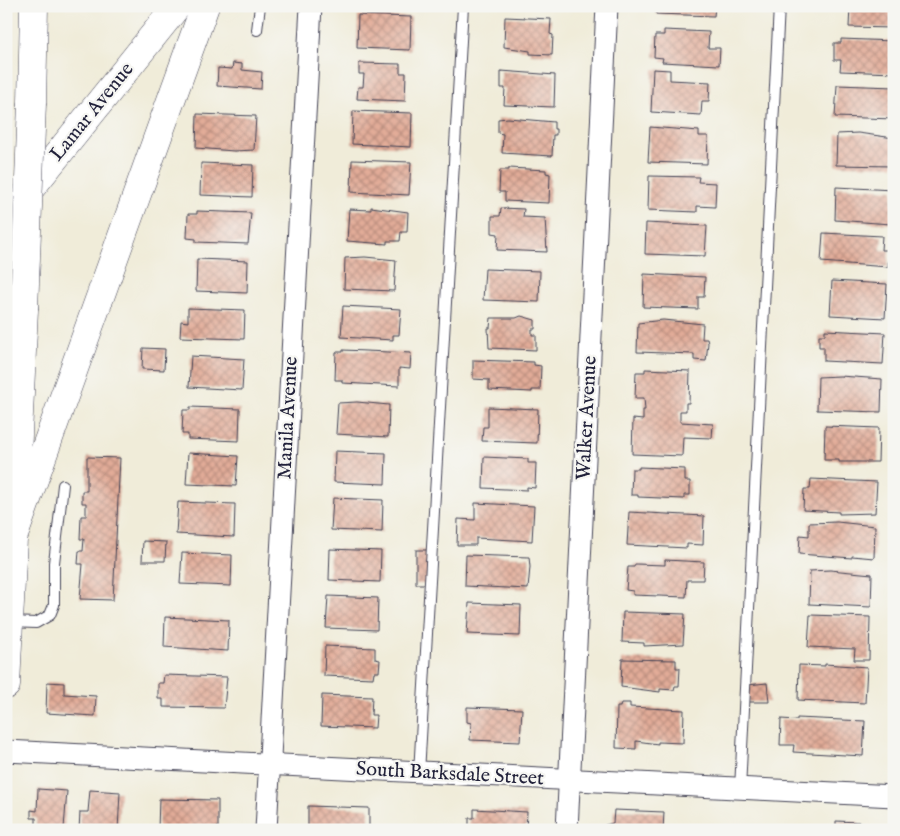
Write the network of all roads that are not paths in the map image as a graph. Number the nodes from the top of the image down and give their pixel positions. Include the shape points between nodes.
1 (34, 6) edge
2 (177, 6) edge
3 (204, 6) edge
4 (260, 6) edge
5 (311, 6) edge
6 (463, 6) edge
7 (607, 6) edge
8 (779, 6) edge
9 (257, 30) dead end
10 (6, 219) edge
11 (63, 484) dead end
12 (13, 538) junction
13 (9, 622) junction
14 (6, 685) edge
15 (6, 751) edge
16 (269, 765) junction
17 (419, 773) junction
18 (570, 781) junction
19 (740, 790) junction
20 (894, 796) edge
21 (266, 830) edge
22 (567, 830) edge

1 - 12 main road, bridge
2 - 10 main road, Lamar Avenue
3 - 12 main road
4 - 9 lane
5 - 16 street, Manila Avenue
6 - 17 lane
7 - 18 street, Walker Avenue
8 - 19 lane
11 - 13 lane via 54,563 54,605 50,615 36,623
12 - 13 main road
13 - 14 main road
15 - 16 street, South Barksdale Street
16 - 17 street, South Barksdale Street
16 - 21 street, Manila Avenue
17 - 18 street, South Barksdale Street
18 - 19 street, South Barksdale Street
18 - 22 street, Walker Avenue
19 - 20 street, South Barksdale Street

